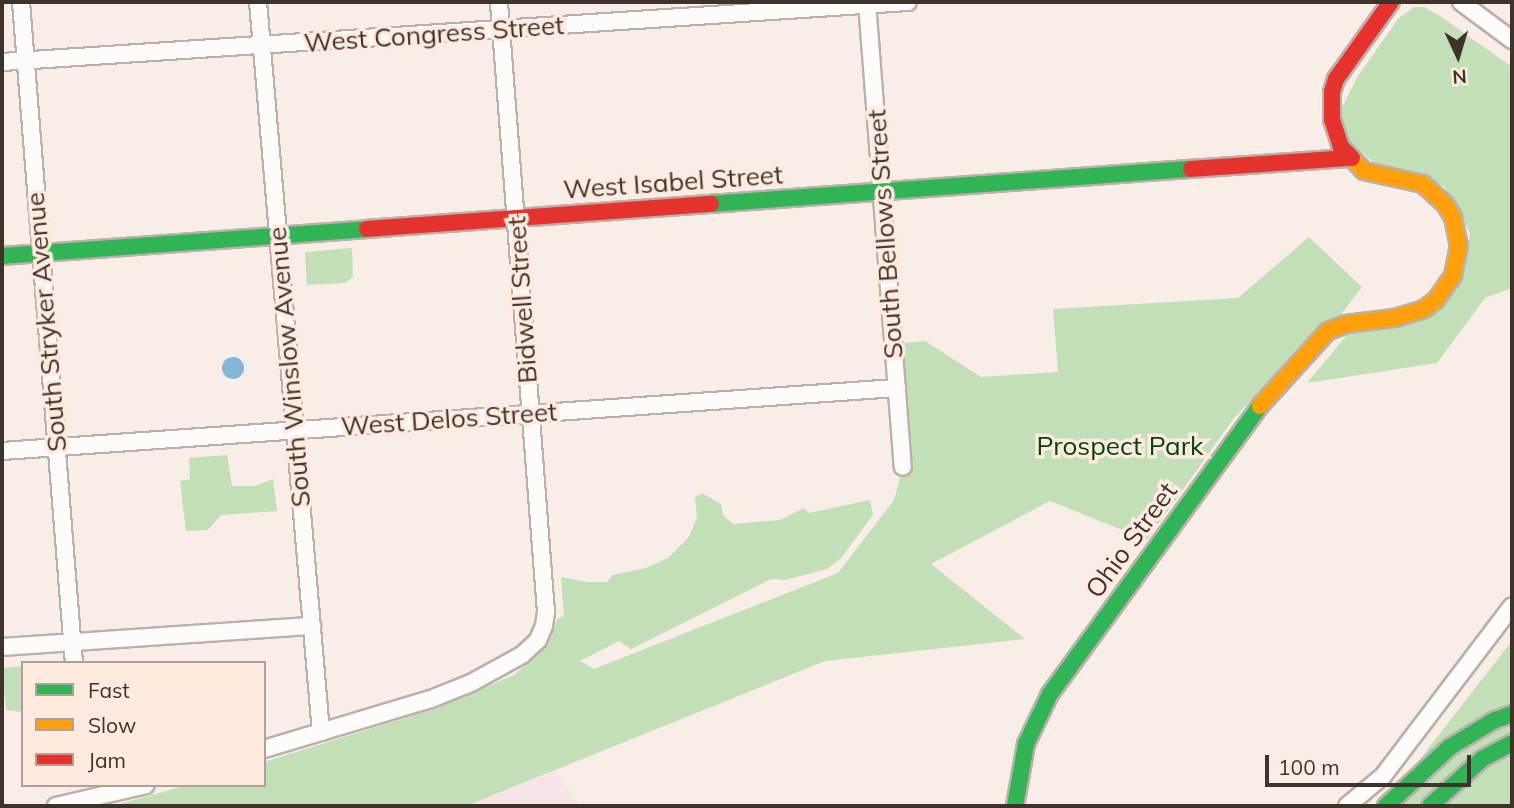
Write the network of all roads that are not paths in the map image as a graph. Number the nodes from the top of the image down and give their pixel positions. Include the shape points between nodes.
1 (21, 2) edge
2 (258, 2) edge
3 (499, 2) edge
4 (908, 2) edge
5 (1391, 2) edge
6 (1461, 2) edge
7 (867, 3) edge
8 (501, 29) junction
9 (1512, 40) edge
10 (261, 45) junction
11 (25, 61) junction
12 (2, 62) edge
13 (1349, 158) junction
14 (882, 192) junction
15 (516, 218) junction
16 (278, 236) junction
17 (40, 253) junction
18 (2, 256) edge
19 (897, 388) junction
20 (531, 413) junction
21 (295, 430) junction
22 (56, 447) junction
23 (2, 451) edge
24 (903, 467) dead end
25 (1512, 606) edge
26 (312, 626) junction
27 (72, 642) junction
28 (2, 648) edge
29 (74, 661) edge
30 (1512, 715) edge
31 (321, 732) junction
32 (1512, 743) edge
33 (266, 748) edge
34 (131, 787) edge
35 (85, 793) edge
36 (56, 806) edge
37 (1015, 806) edge
38 (1347, 806) edge
39 (1386, 806) edge
40 (1430, 806) edge

1 - 11 street, South Stryker Avenue
2 - 10 street, South Winslow Avenue
3 - 8 street, Bidwell Street
4 - 7 street, West Congress Street
5 - 13 street via 1343,67 1332,92 1335,134
6 - 9 street
7 - 8 street, West Congress Street
7 - 14 street, South Bellows Street
8 - 10 street, West Congress Street
8 - 15 street, Bidwell Street
10 - 11 street, West Congress Street
10 - 16 street, South Winslow Avenue
11 - 12 street, West Congress Street
11 - 17 street, South Stryker Avenue
13 - 14 street, West Isabel Street
13 - 37 street, Ohio Street via 1364,171 1423,184 1445,204 1460,246 1453,276 1424,309 1328,331 1245,422 1050,694 1026,744
14 - 15 street, West Isabel Street
14 - 19 street, South Bellows Street
15 - 16 street, West Isabel Street
15 - 20 street, Bidwell Street
16 - 17 street, West Isabel Street
16 - 21 street, South Winslow Avenue
17 - 18 street, West Isabel Street
17 - 22 street, South Stryker Avenue
19 - 20 street, West Delos Street
19 - 24 street, South Bellows Street
20 - 21 street, West Delos Street
20 - 31 street, Bidwell Street via 546,612 538,640 522,655 471,683
21 - 22 street, West Delos Street
21 - 26 street, South Winslow Avenue
22 - 23 street, West Delos Street
22 - 27 street, South Stryker Avenue
25 - 38 street via 1382,776
26 - 27 street
26 - 31 street, South Winslow Avenue
27 - 28 street
27 - 29 street, South Stryker Avenue
30 - 39 street via 1450,747
31 - 33 street
32 - 40 street via 1482,759
34 - 35 street
35 - 36 street

